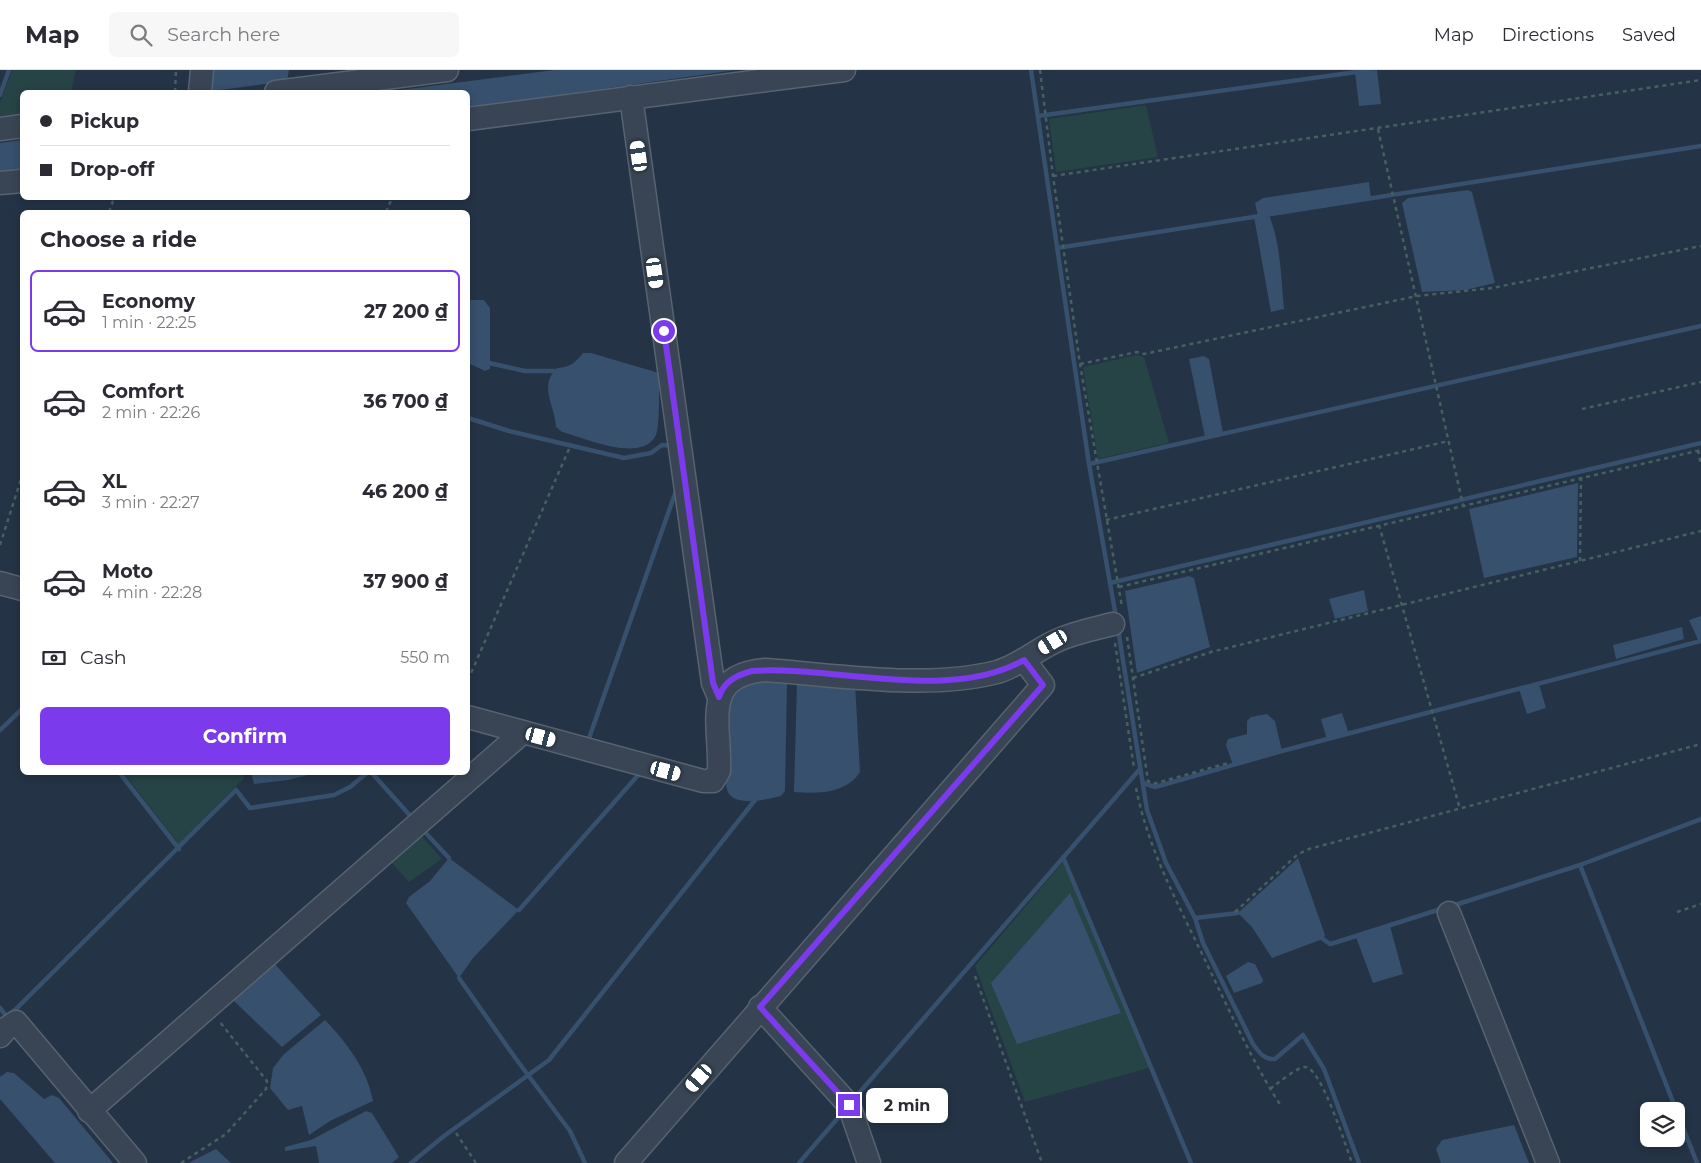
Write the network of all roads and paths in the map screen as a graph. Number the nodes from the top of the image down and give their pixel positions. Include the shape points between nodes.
1 (176, 70) edge
2 (202, 70) edge
3 (446, 70) edge
4 (844, 70) edge
5 (1040, 70) edge
6 (393, 74) edge
7 (1701, 80) edge
8 (175, 90) edge
9 (200, 90) edge
10 (289, 90) edge
11 (630, 97) junction
12 (470, 120) edge
13 (20, 126) edge
14 (0, 129) edge
15 (1378, 129) junction
16 (1053, 176) junction
17 (20, 181) edge
18 (0, 183) edge
19 (1701, 246) edge
20 (1417, 296) junction
21 (1080, 364) junction
22 (1701, 382) edge
23 (1582, 409) dead end
24 (1449, 441) junction
25 (569, 449) dead end
26 (1700, 450) edge
27 (1701, 464) edge
28 (1581, 477) junction
29 (20, 482) edge
30 (1463, 504) junction
31 (1106, 520) junction
32 (1379, 525) junction
33 (1701, 531) edge
34 (0, 545) edge
35 (1580, 561) junction
36 (0, 583) edge
37 (1119, 587) junction
38 (20, 588) edge
39 (1402, 605) junction
40 (1121, 624) junction
41 (1024, 660) junction
42 (470, 675) edge
43 (1133, 678) junction
44 (719, 697) junction
45 (470, 718) edge
46 (523, 732) junction
47 (1701, 744) edge
48 (1228, 763) dead end
49 (1134, 768) dead end
50 (1136, 788) dead end
51 (1460, 810) junction
52 (1701, 904) edge
53 (1235, 912) dead end
54 (1677, 912) dead end
55 (1449, 913) dead end
56 (974, 976) dead end
57 (760, 1007) junction
58 (207, 1008) junction
59 (2, 1028) edge
60 (1270, 1089) junction
61 (1281, 1106) dead end
62 (89, 1110) junction
63 (456, 1133) dead end
64 (135, 1163) edge
65 (181, 1163) edge
66 (476, 1163) edge
67 (626, 1163) edge
68 (869, 1163) edge
69 (1042, 1163) edge
70 (1352, 1163) edge
71 (1548, 1163) edge

1 - 8 path
2 - 9 street
3 - 6 street
4 - 11 street
5 - 16 path
6 - 10 street
7 - 15 path
11 - 12 street
11 - 44 street via 713,683
13 - 14 street
15 - 16 path
15 - 20 path
16 - 21 path
17 - 18 street
19 - 20 path via 1492,288
20 - 21 path via 1144,354 1137,352
20 - 24 path
21 - 31 path
22 - 23 path
24 - 30 path
24 - 31 path
25 - 42 path
26 - 27 path
26 - 28 path
28 - 30 path
28 - 35 path
29 - 34 path
30 - 32 path
31 - 37 path
32 - 37 path
32 - 39 path
33 - 35 path
35 - 39 path
36 - 38 street
37 - 40 path
39 - 43 path via 1211,652
39 - 51 path
40 - 41 street via 1060,639
40 - 43 path
40 - 49 path
41 - 44 street via 998,671 941,680 752,671 725,685
41 - 57 street via 1043,685
43 - 48 path via 1148,781 1153,784
44 - 46 street via 719,771 713,781
45 - 46 street
46 - 58 street
47 - 51 path
50 - 60 path via 1142,819 1160,866 1243,1040
51 - 53 path via 1309,849 1298,854
52 - 54 path
55 - 71 street
56 - 69 path
57 - 67 street
57 - 68 street via 849,1105
58 - 62 street
58 - 65 path via 267,1082 266,1089 226,1134
59 - 62 street via 16,1022
60 - 61 path
60 - 70 path via 1300,1068 1307,1067 1312,1071 1326,1094
62 - 64 street
63 - 66 path

